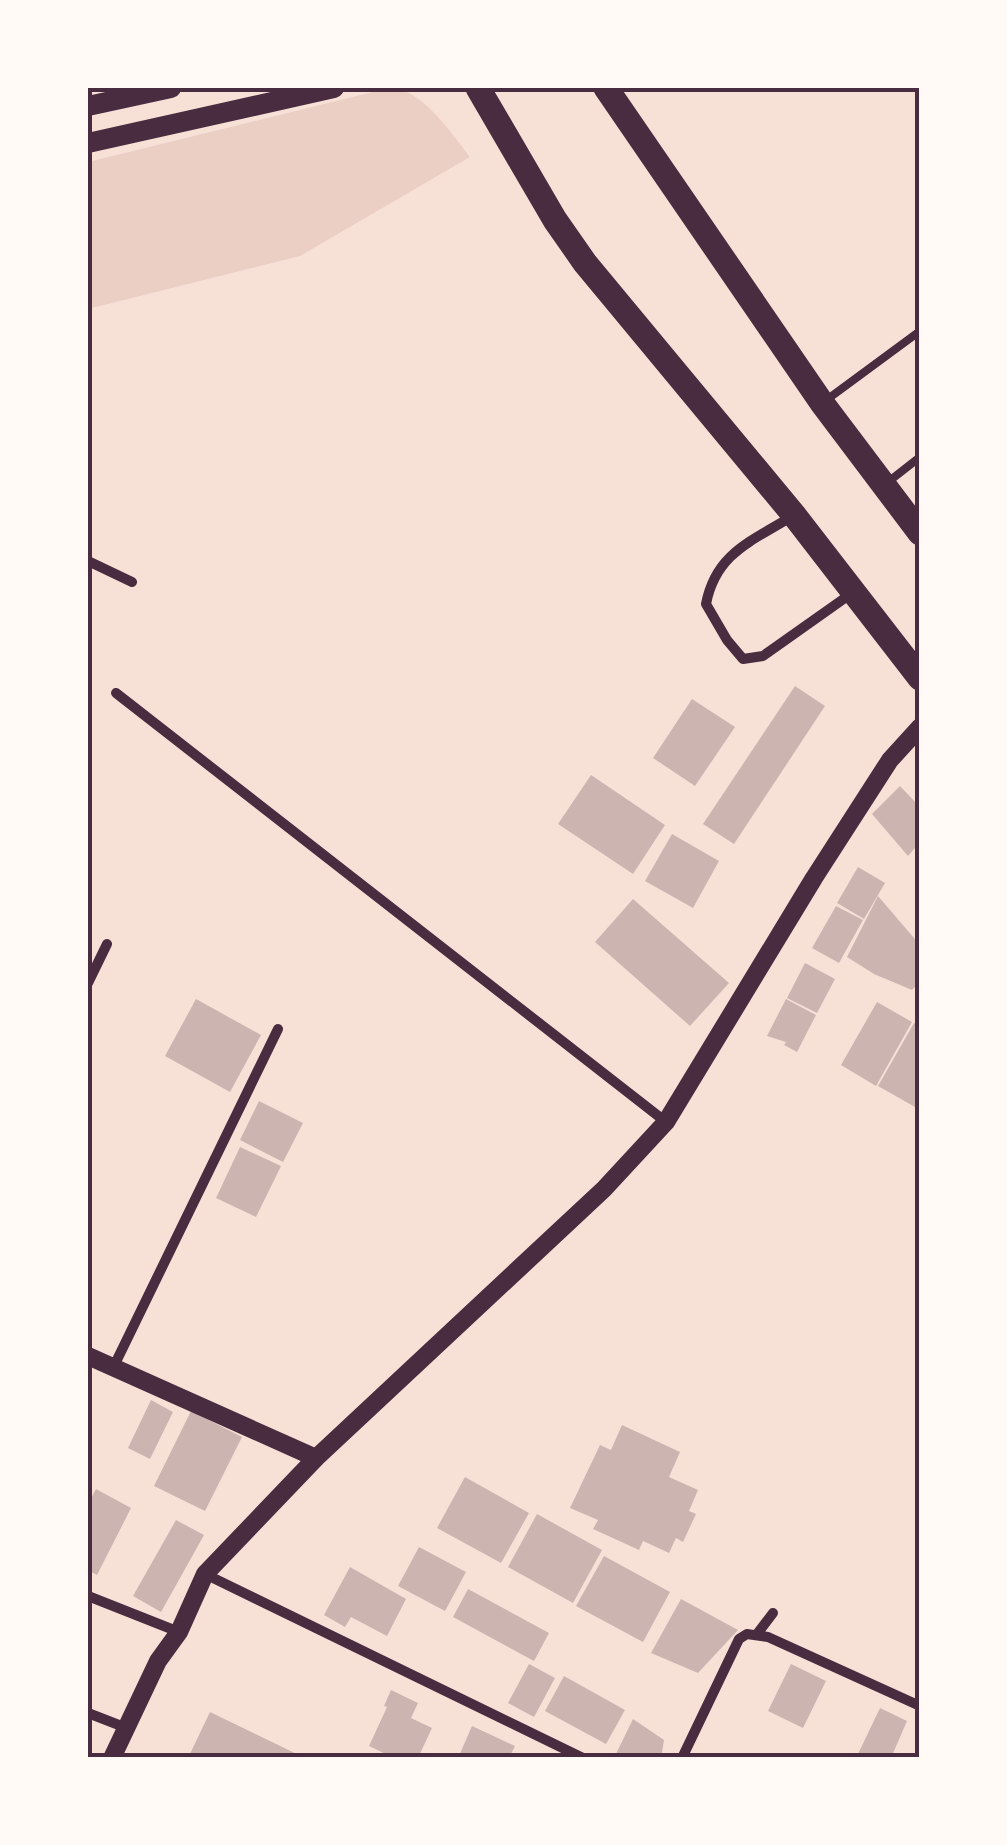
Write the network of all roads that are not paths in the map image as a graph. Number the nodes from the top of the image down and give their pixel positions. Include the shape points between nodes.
1 (171, 88) edge
2 (334, 88) edge
3 (478, 88) edge
4 (606, 88) edge
5 (88, 106) edge
6 (88, 143) edge
7 (920, 331) edge
8 (822, 403) junction
9 (920, 458) edge
10 (883, 486) junction
11 (794, 515) junction
12 (920, 533) edge
13 (88, 561) edge
14 (132, 582) dead end
15 (853, 592) junction
16 (920, 678) edge
17 (116, 693) dead end
18 (920, 726) edge
19 (106, 944) dead end
20 (88, 983) edge
21 (278, 1029) dead end
22 (666, 1122) junction
23 (88, 1356) edge
24 (114, 1366) junction
25 (316, 1458) junction
26 (205, 1574) junction
27 (88, 1596) edge
28 (772, 1613) dead end
29 (179, 1632) junction
30 (757, 1634) junction
31 (920, 1706) edge
32 (88, 1713) edge
33 (124, 1727) junction
34 (112, 1758) edge
35 (583, 1758) edge
36 (682, 1758) edge

1 - 5 main road
2 - 6 main road
3 - 11 main road via 585,263
4 - 8 main road
7 - 8 lane
8 - 10 main road
9 - 10 lane
10 - 12 main road
11 - 15 main road
11 - 15 street via 724,560 710,581 706,604 727,640 743,659 763,656
13 - 14 street
15 - 16 main road
17 - 22 street
18 - 22 street via 890,760 814,878
19 - 20 street
21 - 24 street
22 - 25 street via 604,1189
23 - 24 street
24 - 25 street
25 - 26 street
26 - 29 street
26 - 35 street
27 - 29 street
28 - 30 street
29 - 33 street
30 - 31 street
30 - 36 street via 739,1639
32 - 33 street
33 - 34 street

